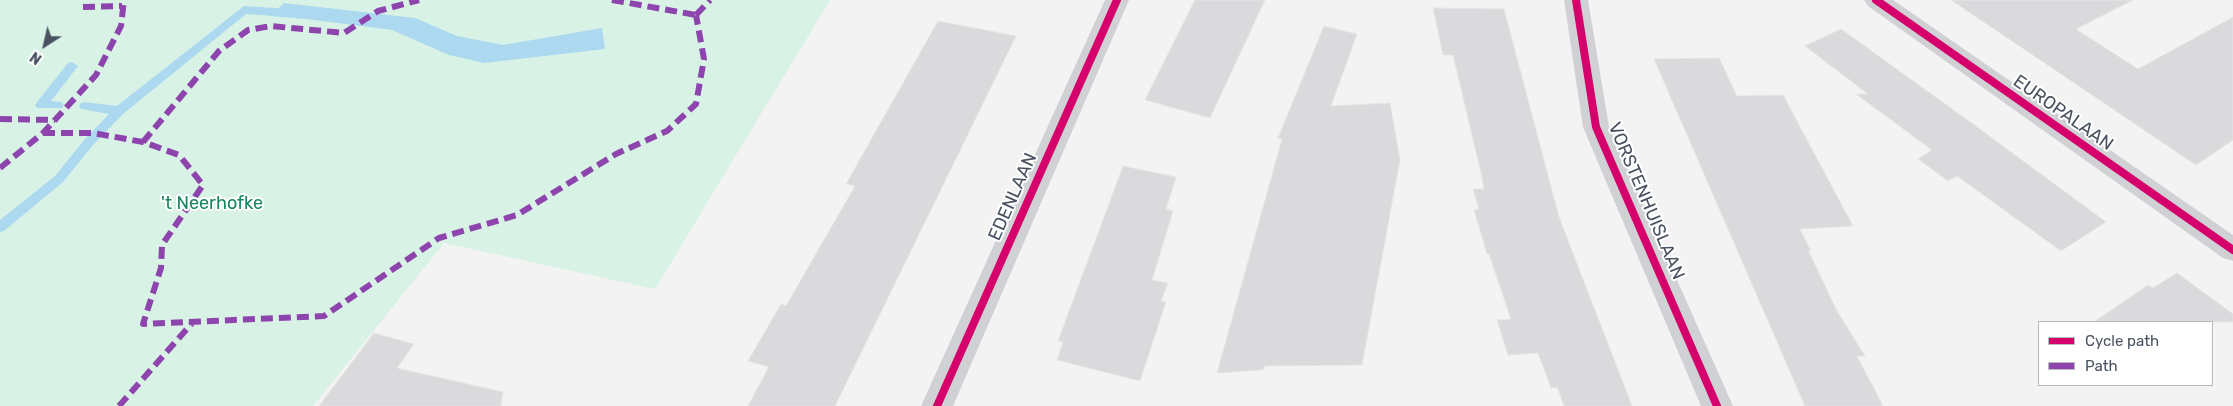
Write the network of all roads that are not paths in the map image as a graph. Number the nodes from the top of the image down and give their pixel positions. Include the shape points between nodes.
1 (1117, 0) edge
2 (1576, 0) edge
3 (1876, 0) edge
4 (2233, 250) edge
5 (936, 406) edge
6 (1717, 406) edge

1 - 5 street, EDENLAAN
2 - 6 street, VORSTENHUISLAAN via 1596,126
3 - 4 street, EUROPALAAN

